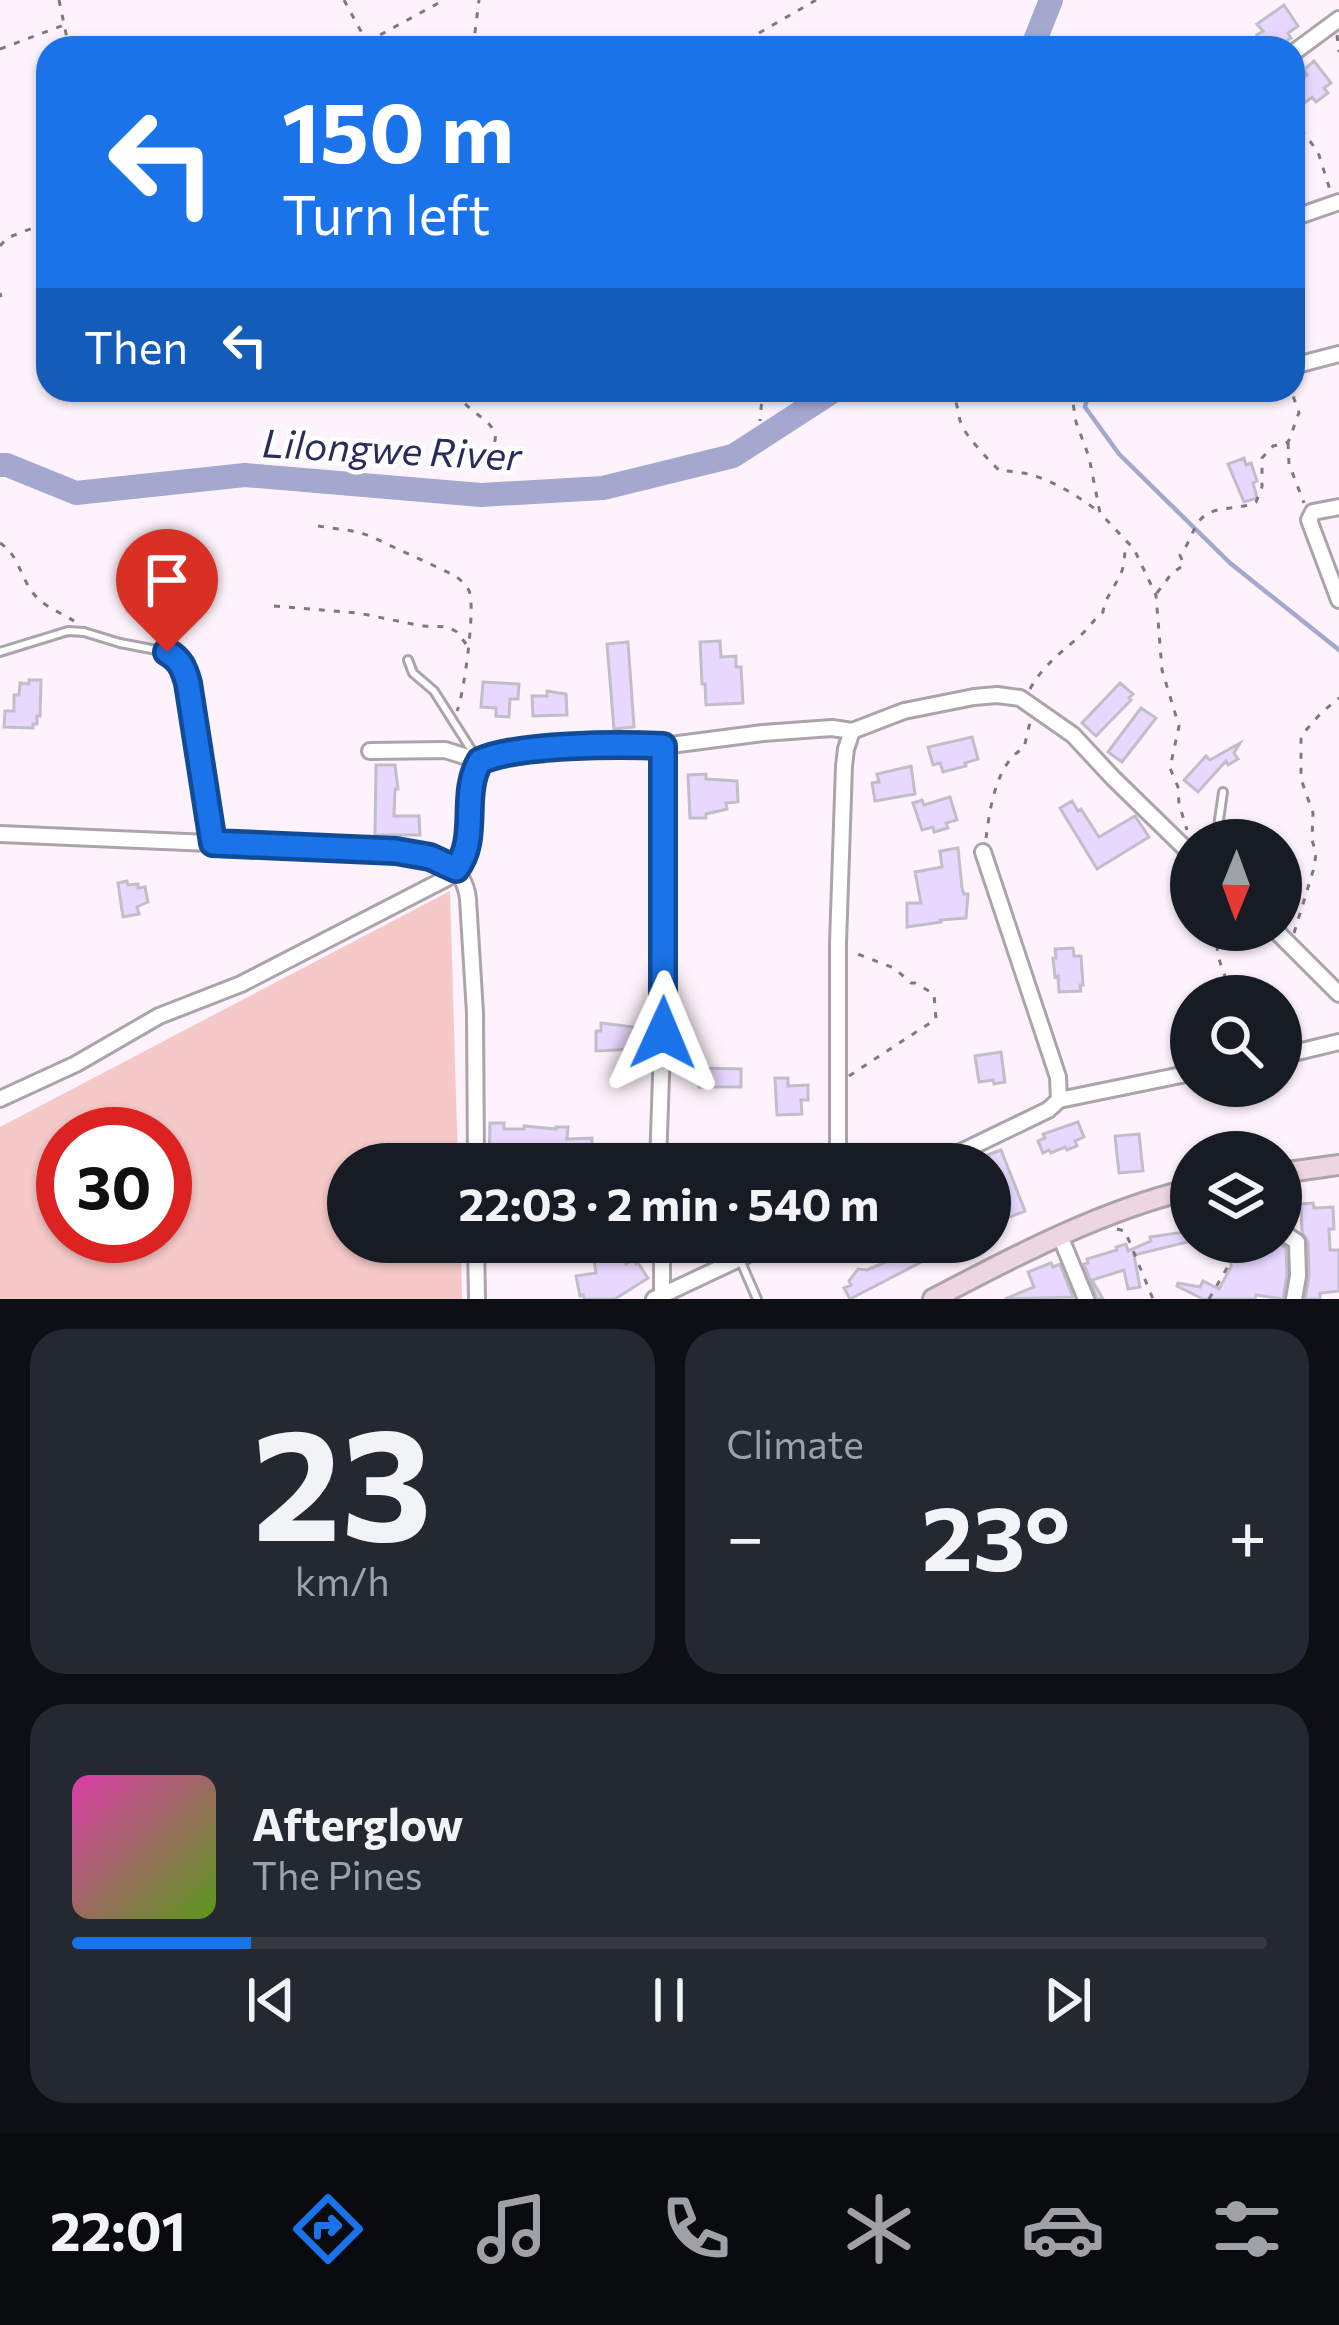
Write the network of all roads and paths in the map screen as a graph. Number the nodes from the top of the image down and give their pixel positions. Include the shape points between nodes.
1 (59, 0) edge
2 (344, 0) edge
3 (445, 0) edge
4 (478, 0) edge
5 (816, 0) edge
6 (1339, 19) edge
7 (64, 26) junction
8 (36, 36) edge
9 (37, 36) edge
10 (66, 36) edge
11 (364, 36) edge
12 (384, 36) edge
13 (474, 36) edge
14 (754, 36) edge
15 (1305, 44) edge
16 (0, 50) edge
17 (1305, 135) edge
18 (1337, 202) edge
19 (1305, 214) edge
20 (36, 227) edge
21 (0, 246) edge
22 (1339, 353) edge
23 (1305, 362) edge
24 (464, 402) edge
25 (762, 402) edge
26 (958, 402) edge
27 (1073, 402) edge
28 (1295, 402) edge
29 (760, 421) dead end
30 (1288, 442) junction
31 (480, 459) dead end
32 (1339, 507) edge
33 (1100, 513) junction
34 (1310, 515) junction
35 (318, 526) dead end
36 (1127, 542) junction
37 (0, 543) edge
38 (1156, 595) junction
39 (1339, 600) edge
40 (274, 606) dead end
41 (84, 632) junction
42 (467, 646) junction
43 (0, 652) edge
44 (408, 660) dead end
45 (1339, 698) edge
46 (1030, 703) junction
47 (456, 725) junction
48 (853, 731) junction
49 (663, 746) junction
50 (370, 751) dead end
51 (480, 761) junction
52 (1223, 792) dead end
53 (1184, 819) edge
54 (1219, 819) edge
55 (1170, 833) edge
56 (0, 834) edge
57 (213, 843) junction
58 (983, 853) joint
59 (456, 869) junction
60 (1302, 905) edge
61 (838, 943) junction
62 (1299, 951) edge
63 (1339, 994) edge
64 (1339, 1042) edge
65 (1302, 1050) edge
66 (1170, 1076) edge
67 (838, 1084) junction
68 (0, 1100) edge
69 (1059, 1100) junction
70 (476, 1143) edge
71 (659, 1143) edge
72 (838, 1143) edge
73 (980, 1143) edge
74 (1339, 1166) edge
75 (1302, 1170) edge
76 (1170, 1196) edge
77 (1098, 1220) junction
78 (1060, 1236) junction
79 (476, 1263) edge
80 (660, 1263) edge
81 (730, 1263) edge
82 (741, 1263) edge
83 (1226, 1263) edge
84 (1298, 1263) edge
85 (959, 1293) edge
86 (658, 1297) edge
87 (477, 1299) edge
88 (757, 1299) edge
89 (933, 1299) edge
90 (1086, 1299) edge
91 (1153, 1299) edge
92 (1209, 1299) edge
93 (1294, 1299) edge

1 - 7 path
2 - 11 path
3 - 12 path
4 - 13 path
5 - 14 path
6 - 15 street
7 - 9 path
7 - 10 path
8 - 16 path
17 - 18 path
18 - 19 street
20 - 21 path
22 - 23 street
24 - 31 path via 492,426 490,452
25 - 29 path
26 - 33 path via 962,427 1000,471 1038,478
27 - 33 path
28 - 30 path
30 - 34 path
30 - 38 path via 1262,458 1256,502 1199,521 1180,555 1184,565
32 - 34 street
33 - 36 path
34 - 39 street
35 - 42 path via 359,532 456,576 470,590
36 - 38 path
36 - 46 path via 1102,612 1038,674
37 - 41 path via 31,591
38 - 53 path via 1162,670 1179,726 1170,768
40 - 42 path via 448,627
41 - 43 lane
41 - 57 lane via 167,652 183,667
42 - 47 path
44 - 47 lane
45 - 60 path via 1301,736 1316,853
46 - 48 street via 974,697
46 - 55 street
46 - 58 path via 1024,748 996,786
47 - 51 lane
48 - 49 street
48 - 61 street via 844,766
49 - 51 street
49 - 71 street
50 - 51 street via 446,750
51 - 59 street
52 - 54 lane
56 - 57 street
57 - 59 street via 396,851
58 - 69 street
59 - 68 street via 288,961 159,1016
59 - 70 street via 468,899
61 - 67 street
61 - 67 path via 934,994 936,1019
62 - 63 street
64 - 65 street
66 - 69 street
67 - 72 street
69 - 73 street
74 - 75 main road
76 - 77 main road
77 - 78 main road
77 - 91 path via 1124,1231
78 - 85 main road
78 - 90 street
79 - 87 street
80 - 86 street
81 - 86 street
82 - 88 lane
83 - 92 path
84 - 93 street
85 - 89 main road

